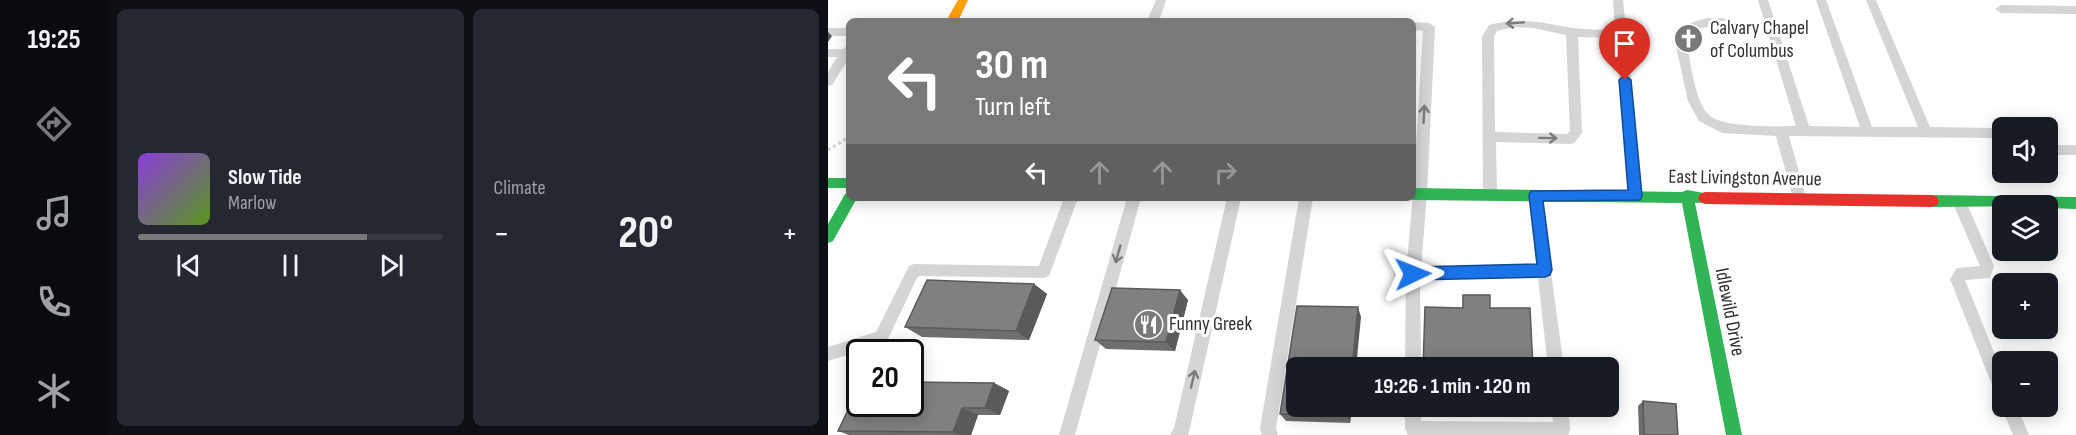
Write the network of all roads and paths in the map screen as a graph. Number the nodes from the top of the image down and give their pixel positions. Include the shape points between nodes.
1 (963, 0) edge
2 (1161, 0) edge
3 (1618, 0) edge
4 (1763, 0) edge
5 (1821, 0) edge
6 (1871, 0) edge
7 (2001, 9) dead end
8 (2076, 10) edge
9 (953, 18) edge
10 (1154, 18) edge
11 (1723, 22) dead end
12 (1416, 26) edge
13 (828, 32) edge
14 (846, 32) edge
15 (1572, 32) junction
16 (1621, 34) junction
17 (846, 51) edge
18 (828, 53) edge
19 (846, 53) edge
20 (828, 82) edge
21 (1781, 131) junction
22 (1804, 131) junction
23 (1868, 132) junction
24 (1926, 132) junction
25 (1992, 133) edge
26 (1489, 138) junction
27 (846, 139) edge
28 (828, 150) edge
29 (2058, 150) edge
30 (2076, 150) edge
31 (828, 183) edge
32 (846, 183) edge
33 (1417, 194) edge
34 (1490, 194) junction
35 (1535, 195) junction
36 (1636, 196) junction
37 (1687, 196) junction
38 (1799, 198) junction
39 (848, 201) edge
40 (1070, 201) edge
41 (1133, 201) edge
42 (1233, 201) edge
43 (1306, 201) edge
44 (1959, 201) junction
45 (2076, 203) edge
46 (828, 237) edge
47 (1545, 270) junction
48 (1413, 274) junction
49 (828, 354) edge
50 (1413, 357) edge
51 (1555, 357) edge
52 (1992, 365) edge
53 (1413, 417) edge
54 (1561, 417) edge
55 (2014, 417) edge
56 (1067, 435) edge
57 (1178, 435) edge
58 (1270, 435) edge
59 (1734, 435) edge
60 (2021, 435) edge

1 - 9 main road
2 - 10 lane
3 - 16 lane
4 - 22 lane
5 - 23 lane
6 - 24 lane
7 - 8 lane
11 - 21 lane via 1688,27 1680,37 1694,101 1703,118 1722,128
33 -> 12 lane via 1429,27
13 - 14 lane
15 - 16 lane
26 -> 15 lane via 1570,139 1576,133
15 -> 26 lane via 1527,22 1493,28 1488,37
16 - 36 lane
17 - 18 lane
19 - 20 lane
21 - 22 lane
21 - 38 lane
22 - 23 lane
23 - 24 lane
24 - 25 lane
26 - 34 lane
27 - 28 path
29 - 30 lane
31 - 32 main road
33 - 34 main road, East Livingston Avenue
33 - 48 lane
34 - 35 main road, East Livingston Avenue
35 - 36 main road, East Livingston Avenue
35 - 47 lane
36 - 37 main road, East Livingston Avenue
37 - 38 main road, East Livingston Avenue
37 - 59 main road, Idlewild Drive
38 - 44 main road, East Livingston Avenue
39 - 46 main road
40 - 49 lane via 1044,272 914,270 881,338
41 -> 56 lane
57 -> 42 lane
43 - 58 lane via 1268,428
44 - 45 main road, East Livingston Avenue
44 - 52 lane via 1987,266 1985,273 1962,273 1957,279
47 - 48 lane
47 - 51 lane
48 - 50 lane
53 - 54 lane via 1413,429 1562,430
55 - 60 lane

